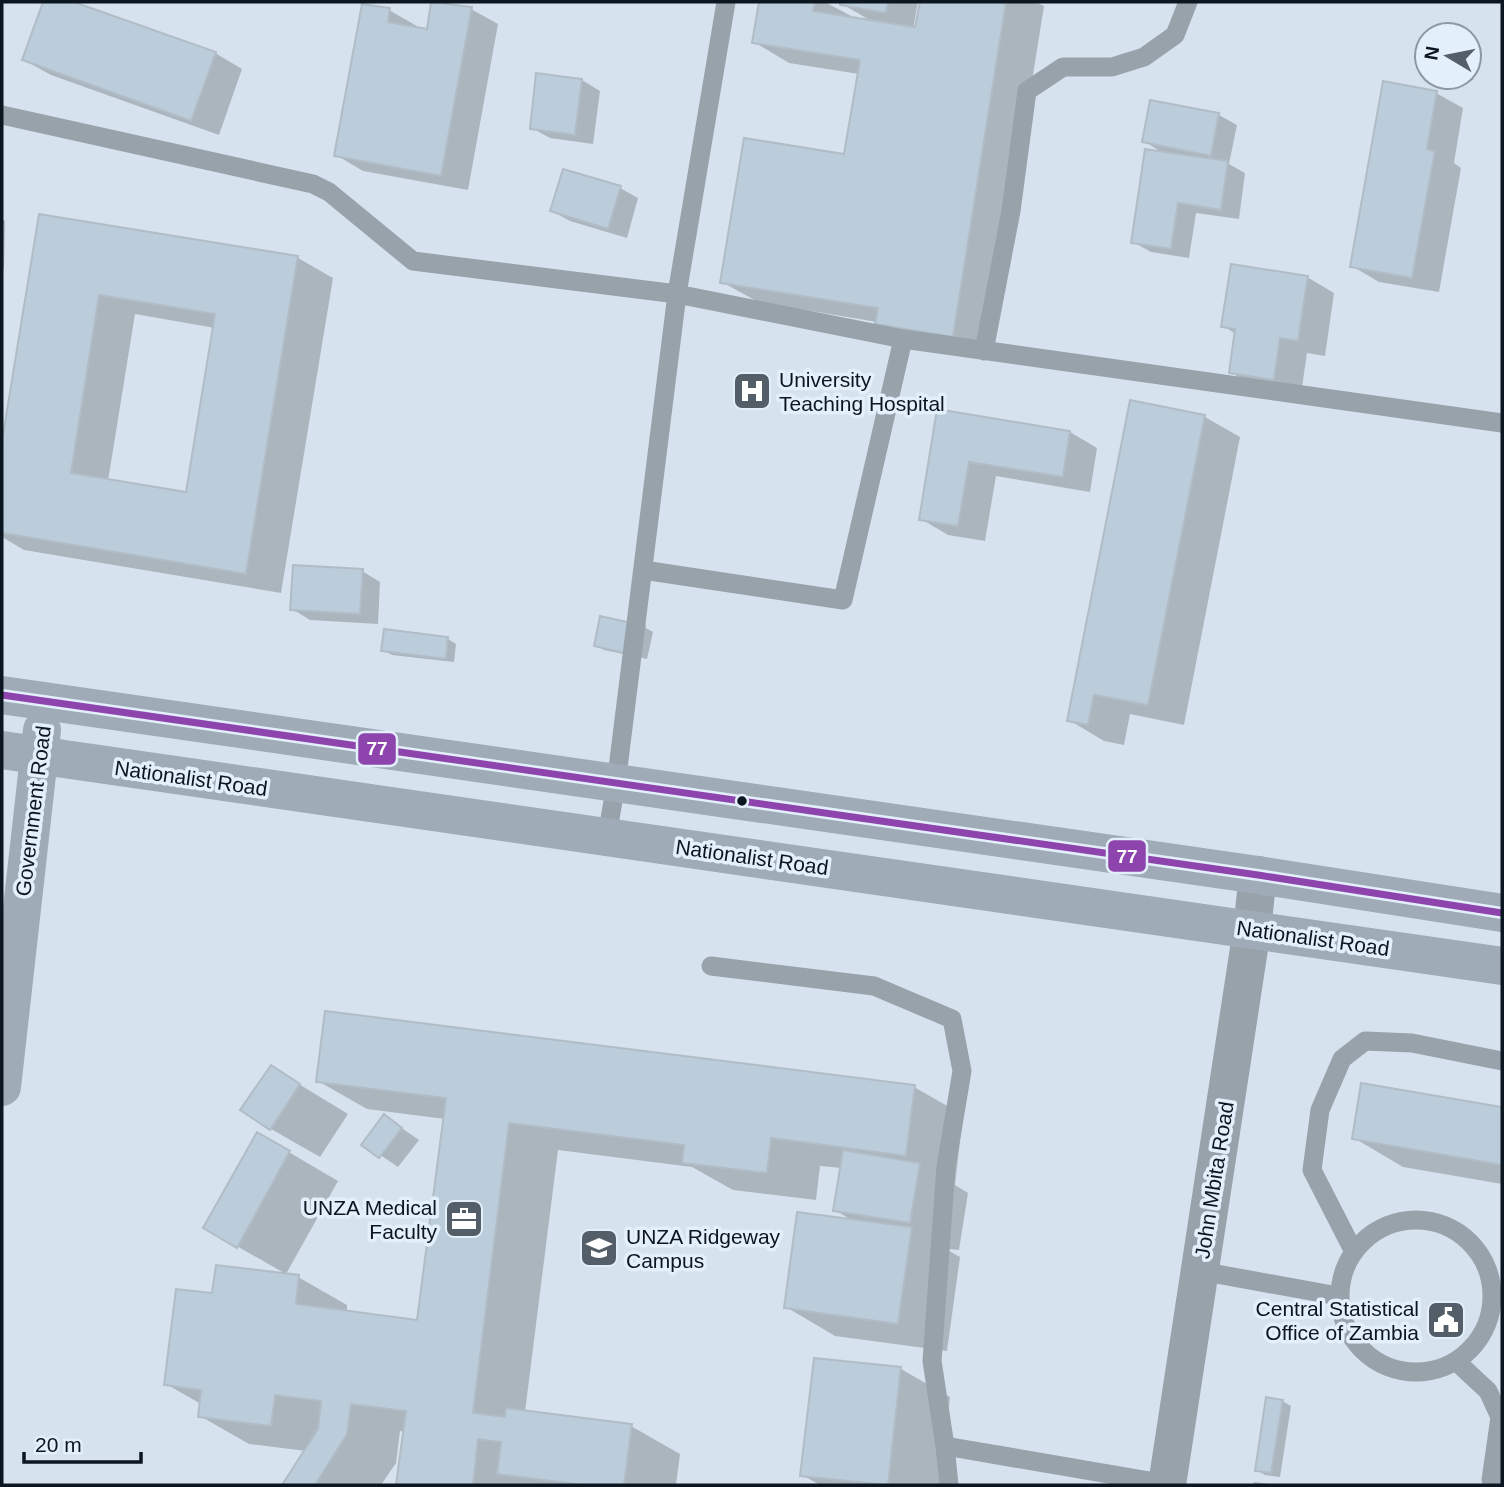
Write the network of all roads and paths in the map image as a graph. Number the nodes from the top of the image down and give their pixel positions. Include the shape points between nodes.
1 (726, 2) edge
2 (1188, 2) edge
3 (2, 115) edge
4 (677, 295) junction
5 (903, 339) junction
6 (984, 351) junction
7 (1502, 423) edge
8 (643, 570) junction
9 (2, 695) edge
10 (47, 702) junction
11 (20, 753) edge
12 (616, 784) junction
13 (607, 836) junction
14 (1258, 875) junction
15 (1502, 914) edge
16 (1252, 929) junction
17 (711, 966) dead end
18 (1502, 966) edge
19 (1502, 1061) edge
20 (2, 1087) edge
21 (1354, 1252) junction
22 (1200, 1271) junction
23 (1338, 1296) junction
24 (1458, 1363) junction
25 (945, 1446) junction
26 (1489, 1483) edge
27 (1167, 1484) edge
28 (949, 1485) edge

1 - 4 lane
2 - 6 lane via 1175,35 1144,57 1112,67 1063,66 1027,92 1011,211
3 - 4 lane via 313,184 330,192 413,261
4 - 5 lane
4 - 8 lane
5 - 6 lane
5 - 8 lane via 843,600
6 - 7 lane
8 - 12 lane
9 - 10 main road
10 - 11 main road, Government Road
10 - 12 main road
11 - 13 main road, Nationalist Road
11 - 20 main road, Government Road
12 - 13 lane
12 - 14 main road
13 - 16 main road, Nationalist Road
14 - 15 main road
14 - 16 street, John Mbita Road
16 - 18 main road, Nationalist Road
16 - 22 street, John Mbita Road
17 - 25 lane via 874,986 952,1019 962,1071 946,1167 932,1361
19 - 21 lane via 1412,1043 1365,1041 1342,1059 1320,1110 1312,1170
21 - 23 lane
21 - 24 lane via 1373,1231 1397,1222 1424,1220 1451,1228 1473,1244 1488,1267 1494,1293 1490,1319 1478,1343
22 - 23 lane
22 - 27 street, John Mbita Road
23 - 24 lane via 1345,1327 1364,1353 1393,1368 1426,1371
24 - 26 lane via 1488,1391 1500,1417
25 - 27 lane
25 - 28 lane

